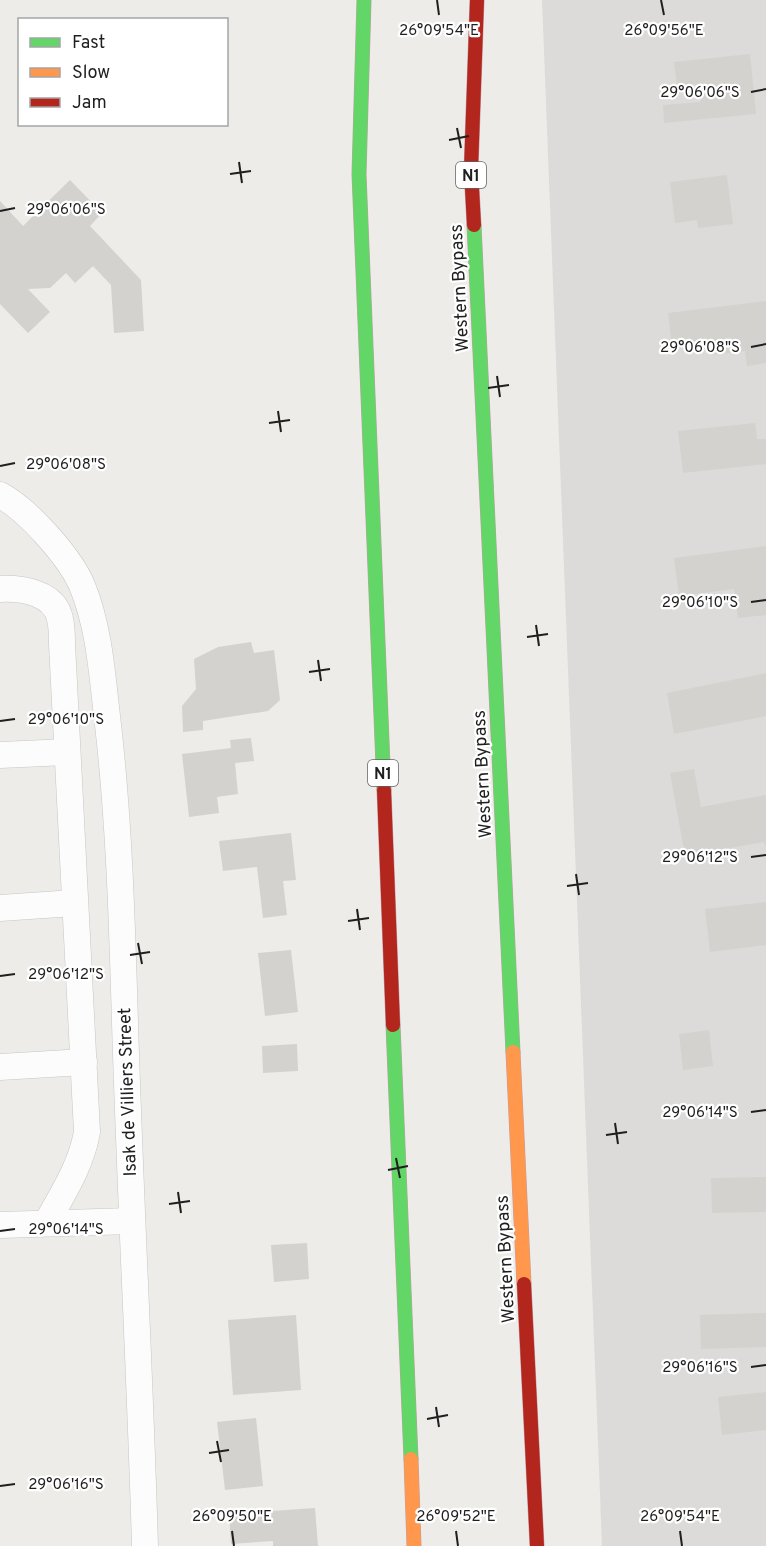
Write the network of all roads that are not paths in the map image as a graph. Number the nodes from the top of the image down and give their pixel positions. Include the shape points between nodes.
1 (364, 0) edge
2 (477, 0) edge
3 (0, 495) edge
4 (0, 590) edge
5 (67, 752) junction
6 (0, 755) edge
7 (74, 903) junction
8 (0, 908) edge
9 (84, 1062) junction
10 (0, 1067) edge
11 (131, 1221) junction
12 (47, 1222) junction
13 (0, 1225) edge
14 (145, 1546) edge
15 (414, 1546) edge
16 (537, 1546) edge

1 - 15 highway, N1 via 359,174
2 - 16 highway, Western Bypass / N1 via 471,170
3 - 11 street, Isak de Villiers Street via 34,522 64,556 82,585 96,630 113,770
4 - 5 street via 35,593 49,599 60,618
5 - 6 street
5 - 7 street
7 - 8 street
7 - 9 street
9 - 10 street
9 - 12 street via 87,1132 83,1152
11 - 12 street
11 - 14 street, Isak de Villiers Street
12 - 13 street

